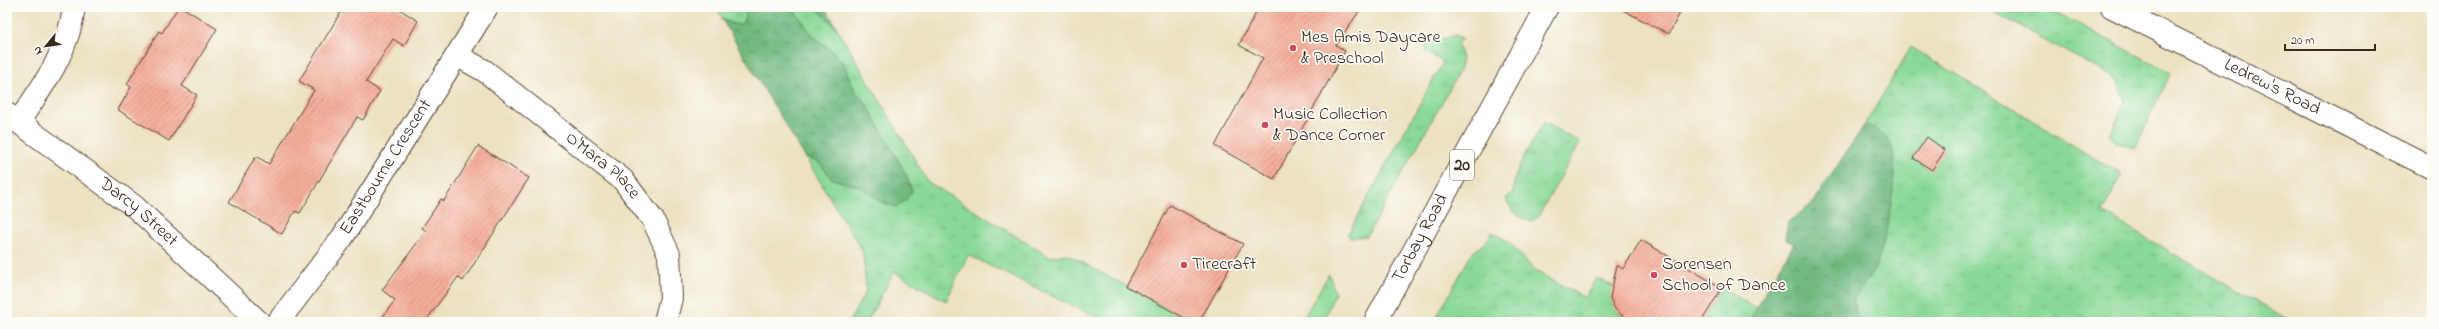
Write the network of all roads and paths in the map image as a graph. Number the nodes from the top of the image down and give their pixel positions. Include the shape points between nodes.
1 (74, 7) edge
2 (488, 7) edge
3 (1547, 7) edge
4 (2112, 7) edge
5 (458, 56) junction
6 (13, 118) edge
7 (2432, 168) edge
8 (259, 322) edge
9 (278, 322) edge
10 (665, 322) edge
11 (1375, 322) edge

1 - 6 street via 72,22 53,71
2 - 5 street, Eastbourne Crescent
3 - 11 street, Torbay Road / 20
4 - 7 street, Ledrew's Road
5 - 9 street, Eastbourne Crescent via 342,238
5 - 10 street, O'Mara Place via 485,71 623,180 653,220 669,254 671,298
6 - 8 street, Darcy Street via 134,206

